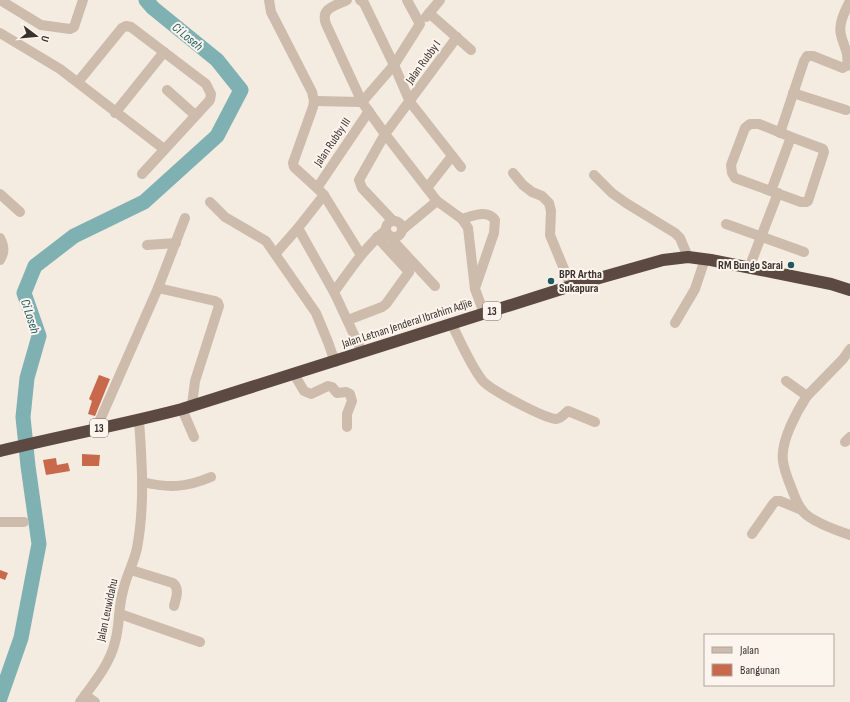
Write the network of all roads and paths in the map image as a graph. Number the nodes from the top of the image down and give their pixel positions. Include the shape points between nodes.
1 (0, 0) edge
2 (83, 0) edge
3 (269, 0) edge
4 (347, 0) edge
5 (360, 0) edge
6 (407, 0) edge
7 (440, 0) edge
8 (850, 1) edge
9 (429, 13) junction
10 (420, 24) junction
11 (0, 33) edge
12 (457, 37) junction
13 (471, 50) dead end
14 (164, 52) junction
15 (394, 65) junction
16 (78, 82) junction
17 (167, 90) dead end
18 (793, 93) junction
19 (314, 101) junction
20 (362, 102) junction
21 (410, 102) junction
22 (846, 110) dead end
23 (369, 111) junction
24 (115, 113) junction
25 (195, 115) junction
26 (780, 133) junction
27 (385, 134) junction
28 (791, 137) junction
29 (164, 149) junction
30 (452, 156) junction
31 (462, 167) dead end
32 (513, 173) dead end
33 (142, 174) dead end
34 (594, 175) dead end
35 (427, 188) junction
36 (321, 192) junction
37 (775, 192) junction
38 (0, 194) edge
39 (437, 201) junction
40 (210, 202) dead end
41 (20, 212) dead end
42 (185, 218) dead end
43 (462, 218) junction
44 (393, 221) junction
45 (726, 224) dead end
46 (298, 228) junction
47 (402, 230) junction
48 (388, 233) junction
49 (762, 236) junction
50 (377, 237) junction
51 (0, 238) edge
52 (176, 243) junction
53 (147, 245) dead end
54 (804, 252) dead end
55 (276, 253) junction
56 (361, 255) junction
57 (688, 257) junction
58 (704, 259) junction
59 (0, 260) edge
60 (412, 268) junction
61 (749, 268) junction
62 (435, 286) dead end
63 (571, 286) junction
64 (158, 288) junction
65 (475, 289) junction
66 (850, 290) edge
67 (334, 292) junction
68 (484, 313) junction
69 (348, 320) junction
70 (451, 323) junction
71 (675, 323) dead end
72 (850, 349) edge
73 (362, 352) junction
74 (335, 362) junction
75 (294, 374) junction
76 (786, 381) dead end
77 (807, 396) junction
78 (187, 407) junction
79 (139, 420) junction
80 (595, 422) dead end
81 (346, 427) dead end
82 (96, 429) junction
83 (194, 437) dead end
84 (0, 451) edge
85 (211, 477) dead end
86 (142, 482) junction
87 (802, 510) junction
88 (0, 522) edge
89 (24, 522) dead end
90 (752, 534) dead end
91 (850, 535) edge
92 (130, 570) junction
93 (174, 606) dead end
94 (120, 614) junction
95 (200, 642) dead end
96 (82, 699) edge
97 (95, 702) edge

1 - 2 street via 41,25 70,29 74,27
3 - 19 street via 271,12 312,92
4 - 20 street via 327,10 324,16
5 - 15 street via 364,3
6 - 10 street
7 - 9 street
8 - 18 street via 840,31 848,54 845,67 807,56
9 - 10 street
9 - 12 street
10 - 15 street
11 - 16 street
12 - 13 street
12 - 21 street, Jalan Rubby I
14 - 16 street via 126,26
14 - 24 street
14 - 25 street via 209,89 210,100
15 - 20 street
15 - 21 street
16 - 24 street
17 - 25 street
18 - 22 street
18 - 26 street
19 - 20 street
19 - 36 street via 293,163 296,170
20 - 23 street
21 - 27 street, Jalan Rubby I
21 - 30 street
23 - 27 street
23 - 36 street, Jalan Rubby III
24 - 29 street
25 - 29 street
26 - 28 street
26 - 37 street via 759,124 747,125 731,165 735,178
27 - 35 street
27 - 44 street, Jalan Rubby I via 359,180 362,188
28 - 37 street
28 - 37 street via 821,148 824,152 807,202
29 - 33 street
30 - 31 street
30 - 35 street
32 - 63 street via 523,186 542,196 549,203 550,235
34 - 57 street via 612,193 675,233 680,238
35 - 39 street
36 - 46 street, Jalan Rubby III
36 - 56 street
37 - 49 street
38 - 41 street
39 - 43 street
39 - 47 street
40 - 55 street via 231,221 266,241
42 - 52 street
43 - 65 street via 468,228
43 - 65 street via 487,214 496,220
44 - 47 street via 399,222
44 - 48 street via 388,224
45 - 49 street
46 - 55 street, Jalan Rubby III
46 - 67 street
47 - 48 street via 398,236
48 - 50 street
48 - 60 street
49 - 54 street
49 - 61 street
50 - 56 street
50 - 60 street
51 - 59 street via 4,246
52 - 53 street
52 - 64 street
55 - 74 street via 316,313
56 - 67 street
57 - 58 highway, Jalan Letnan Jenderal Ibrahim Adjie / 13
57 - 63 highway, Jalan Letnan Jenderal Ibrahim Adjie / 13 via 663,260
58 - 61 highway, Jalan Letnan Jenderal Ibrahim Adjie / 13
58 - 71 street via 695,289
60 - 62 street
60 - 69 street via 382,308
61 - 66 highway, Jalan Letnan Jenderal Ibrahim Adjie / 13
63 - 68 highway, Jalan Letnan Jenderal Ibrahim Adjie / 13
64 - 78 street via 215,301 219,306
64 - 82 street
65 - 68 street
67 - 69 street
68 - 70 highway, Jalan Letnan Jenderal Ibrahim Adjie / 13
69 - 73 street
70 - 73 highway, Jalan Letnan Jenderal Ibrahim Adjie / 13
70 - 80 street via 473,366 489,387 554,419 560,419 568,411
72 - 77 street
73 - 74 highway, Jalan Letnan Jenderal Ibrahim Adjie / 13
74 - 75 highway, Jalan Letnan Jenderal Ibrahim Adjie / 13
75 - 78 highway, Jalan Letnan Jenderal Ibrahim Adjie / 13
75 - 81 street via 304,391 311,394 328,386 337,393 350,394 352,401
76 - 77 street
77 - 87 street via 797,410 782,455 794,495
78 - 79 highway, Jalan Letnan Jenderal Ibrahim Adjie / 13
78 - 83 street
79 - 82 highway, 13
79 - 86 street, Jalan Leuwidahu
82 - 84 highway, 13
85 - 86 street via 182,486 163,487
86 - 92 street, Jalan Leuwidahu via 137,545
87 - 90 street via 776,501
87 - 91 street via 807,516
88 - 89 street
92 - 93 street via 173,583 178,592
92 - 94 street, Jalan Leuwidahu via 122,591
94 - 95 street
94 - 96 street, Jalan Leuwidahu via 111,654
96 - 97 street

